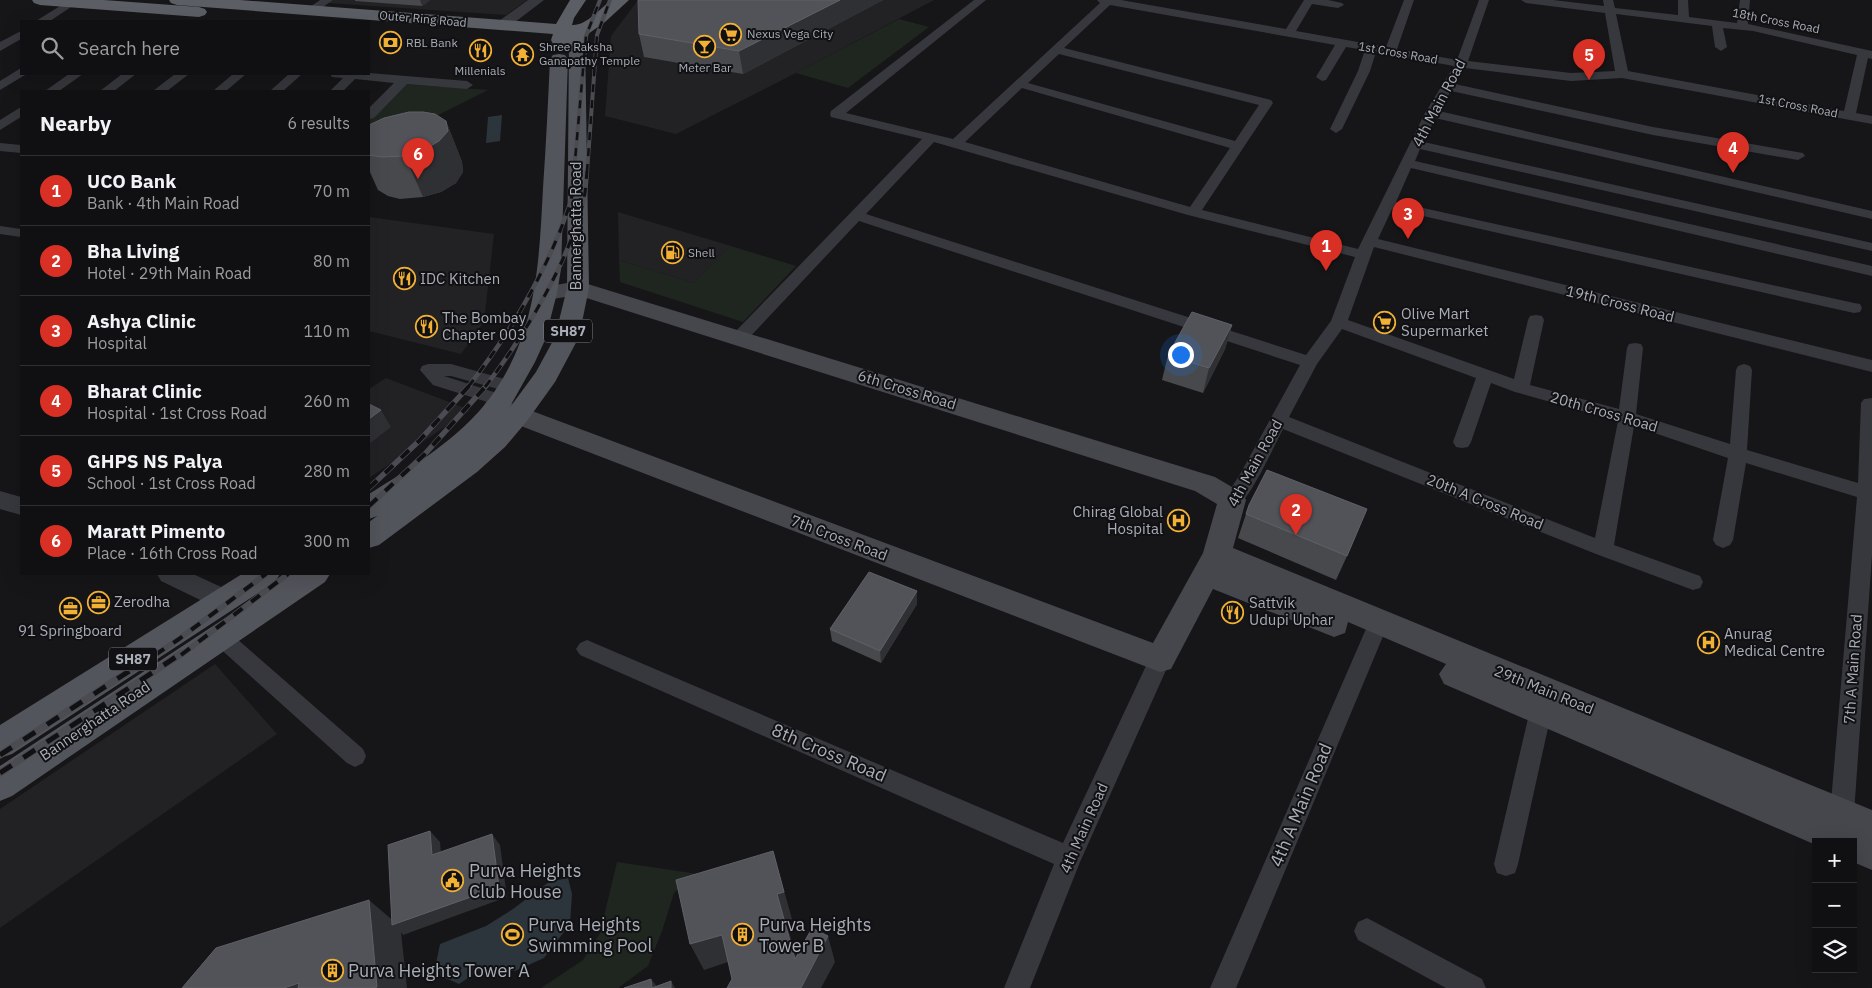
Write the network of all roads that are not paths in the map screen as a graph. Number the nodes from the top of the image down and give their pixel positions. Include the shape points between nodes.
1 (40, 0) edge
2 (177, 0) edge
3 (328, 0) edge
4 (537, 0) edge
5 (578, 0) edge
6 (621, 0) edge
7 (981, 0) edge
8 (1309, 0) edge
9 (1409, 0) edge
10 (1482, 0) edge
11 (1526, 0) edge
12 (1683, 0) edge
13 (1745, 0) edge
14 (1105, 1) edge
15 (246, 2) edge
16 (72, 3) junction
17 (1152, 4) edge
18 (1338, 5) dead end
19 (1609, 5) edge
20 (312, 15) edge
21 (44, 20) edge
22 (1684, 20) junction
23 (1717, 24) junction
24 (370, 26) edge
25 (501, 26) junction
26 (1742, 28) junction
27 (1288, 34) junction
28 (20, 35) edge
29 (570, 36) junction
30 (1342, 43) junction
31 (1, 45) edge
32 (20, 46) edge
33 (1721, 47) dead end
34 (1372, 48) junction
35 (1057, 50) junction
36 (1390, 52) junction
37 (1868, 54) edge
38 (1461, 64) junction
39 (20, 73) edge
40 (1622, 74) junction
41 (75, 75) edge
42 (129, 75) edge
43 (182, 75) edge
44 (239, 75) edge
45 (295, 75) edge
46 (353, 75) joint
47 (1322, 77) dead end
48 (404, 80) junction
49 (1020, 84) junction
50 (467, 85) dead end
51 (0, 86) edge
52 (1447, 86) junction
53 (53, 90) edge
54 (107, 90) edge
55 (161, 90) edge
56 (220, 90) edge
57 (277, 90) edge
58 (337, 90) edge
59 (20, 112) edge
60 (370, 114) edge
61 (1431, 114) junction
62 (1849, 116) junction
63 (1872, 120) edge
64 (0, 126) edge
65 (1336, 129) dead end
66 (931, 138) junction
67 (956, 144) junction
68 (1416, 144) junction
69 (1238, 146) junction
70 (0, 147) edge
71 (20, 149) edge
72 (1798, 156) dead end
73 (1407, 163) junction
74 (1387, 204) junction
75 (1193, 212) junction
76 (857, 216) junction
77 (1872, 216) edge
78 (0, 230) edge
79 (20, 232) edge
80 (1872, 247) edge
81 (1366, 248) junction
82 (1872, 271) edge
83 (578, 288) junction
84 (547, 292) junction
85 (1854, 308) dead end
86 (1536, 320) dead end
87 (1339, 322) junction
88 (740, 337) junction
89 (1635, 348) dead end
90 (1310, 362) junction
91 (1872, 366) edge
92 (1744, 370) dead end
93 (1486, 375) junction
94 (1521, 388) junction
95 (506, 402) junction
96 (1870, 403) dead end
97 (1627, 417) junction
98 (1279, 420) junction
99 (1462, 442) dead end
100 (1738, 454) junction
101 (1869, 493) edge
102 (0, 500) edge
103 (1232, 500) junction
104 (20, 506) edge
105 (370, 507) edge
106 (370, 536) edge
107 (1724, 540) dead end
108 (1603, 549) junction
109 (1211, 564) junction
110 (172, 575) edge
111 (263, 575) edge
112 (314, 575) edge
113 (1693, 582) dead end
114 (224, 600) junction
115 (1375, 630) junction
116 (222, 638) junction
117 (588, 649) dead end
118 (1160, 659) junction
119 (1541, 710) junction
120 (0, 744) edge
121 (355, 756) dead end
122 (0, 785) edge
123 (1872, 827) edge
124 (1848, 833) edge
125 (1872, 852) edge
126 (1069, 858) junction
127 (1506, 864) dead end
128 (1368, 931) dead end
129 (1017, 988) edge
130 (1223, 988) edge
131 (1473, 988) edge

1 - 16 highway, Outer Ring Road
2 - 15 highway, Outer Ring Road
3 - 20 street
4 - 25 street
5 - 29 highway, Bannerghatta Road via 570,12
6 - 29 highway via 599,19
7 - 66 street via 836,114
8 - 18 street
8 - 27 street
9 - 36 street
10 - 38 street, 4th Main Road
11 - 19 street, 18th Cross Road
12 - 22 street
13 - 26 street
14 - 17 street, 1st Cross Road
14 - 35 street
15 - 20 highway, Outer Ring Road
16 - 20 highway, Outer Ring Road
16 - 21 street
17 - 27 street, 1st Cross Road
19 - 22 street, 18th Cross Road
19 - 40 street
20 - 25 highway, Outer Ring Road
22 - 23 street, 18th Cross Road
23 - 26 street, 18th Cross Road
23 - 33 street
24 - 29 highway, Outer Ring Road
25 - 29 highway, Outer Ring Road
26 - 37 street, 18th Cross Road
27 - 30 street, 1st Cross Road
28 - 31 street
29 - 83 main road, Bannerghatta Road / SH87
29 - 84 main road, Bannerghatta Road / SH87
30 - 34 street, 1st Cross Road
30 - 47 street
31 - 32 street
34 - 36 street, 1st Cross Road
34 - 65 street
35 - 49 street
35 - 69 street via 1267,102
36 - 38 street, 1st Cross Road
37 - 62 street
38 - 40 street, 1st Cross Road via 1571,77
38 - 52 street, 4th Main Road
39 - 51 street
40 - 62 street, 1st Cross Road
41 - 53 street
42 - 54 street
43 - 55 street
44 - 56 street
45 - 57 street
46 - 48 street
46 - 58 street
48 - 50 street
48 - 60 street
49 - 67 street
49 - 69 street
52 - 61 street, 4th Main Road
52 - 72 street via 1653,130
59 - 64 street
61 - 68 street, 4th Main Road
61 - 77 street
62 - 63 street, 1st Cross Road
66 - 67 street, 19th Cross Road
66 - 76 street
67 - 75 street, 19th Cross Road
68 - 73 street, 4th Main Road
68 - 80 street
69 - 75 street
70 - 71 street
73 - 74 street, 4th Main Road
73 - 82 street
74 - 81 street, 4th Main Road
74 - 85 street
75 - 81 street, 19th Cross Road
76 - 88 street
76 - 90 street
78 - 79 street
81 - 87 street, 4th Main Road
81 - 91 street, 19th Cross Road
83 - 84 main road
83 - 88 main road, 6th Cross Road
83 - 95 main road, Bannerghatta Road / SH87 via 567,338 546,376
84 - 95 main road, Bannerghatta Road / SH87 via 536,335
86 - 94 street
87 - 90 street, 4th Main Road
87 - 93 street, 20th Cross Road
88 - 103 main road, 6th Cross Road via 1205,484
89 - 97 street
90 - 98 street, 4th Main Road
92 - 100 street
93 - 94 street, 20th Cross Road
93 - 99 street
94 - 97 street, 20th Cross Road
95 - 105 main road, Bannerghatta Road / SH87 via 466,439
95 - 106 main road, Bannerghatta Road / SH87 via 496,440 468,466
95 - 118 main road, 7th Cross Road
96 - 101 street, 7th A Main Road
97 - 100 street, 20th Cross Road
97 - 108 street
98 - 103 street, 4th Main Road
98 - 108 street, 20th A Cross Road
100 - 101 street, 20th Cross Road
100 - 107 street
101 - 124 street, 7th A Main Road
102 - 104 street
103 - 109 main road, 4th Main Road
108 - 113 street, 20th A Cross Road
109 - 115 main road, 29th Main Road
109 - 118 main road, 4th Main Road
110 - 114 street
111 - 114 main road, Bannerghatta Road / SH87
112 - 116 main road, Bannerghatta Road / SH87
114 - 120 main road, Bannerghatta Road / SH87
115 - 119 main road, 29th Main Road
115 - 124 main road, 29th Main Road
115 - 130 street, 4th A Main Road
116 - 121 street
116 - 122 main road, Bannerghatta Road / SH87
117 - 126 street, 8th Cross Road
118 - 126 street, 4th Main Road
119 - 124 main road, 29th Main Road
119 - 127 street
123 - 124 main road, 29th Main Road
124 - 125 main road, 29th Main Road
126 - 129 street, 4th Main Road
128 - 131 street

